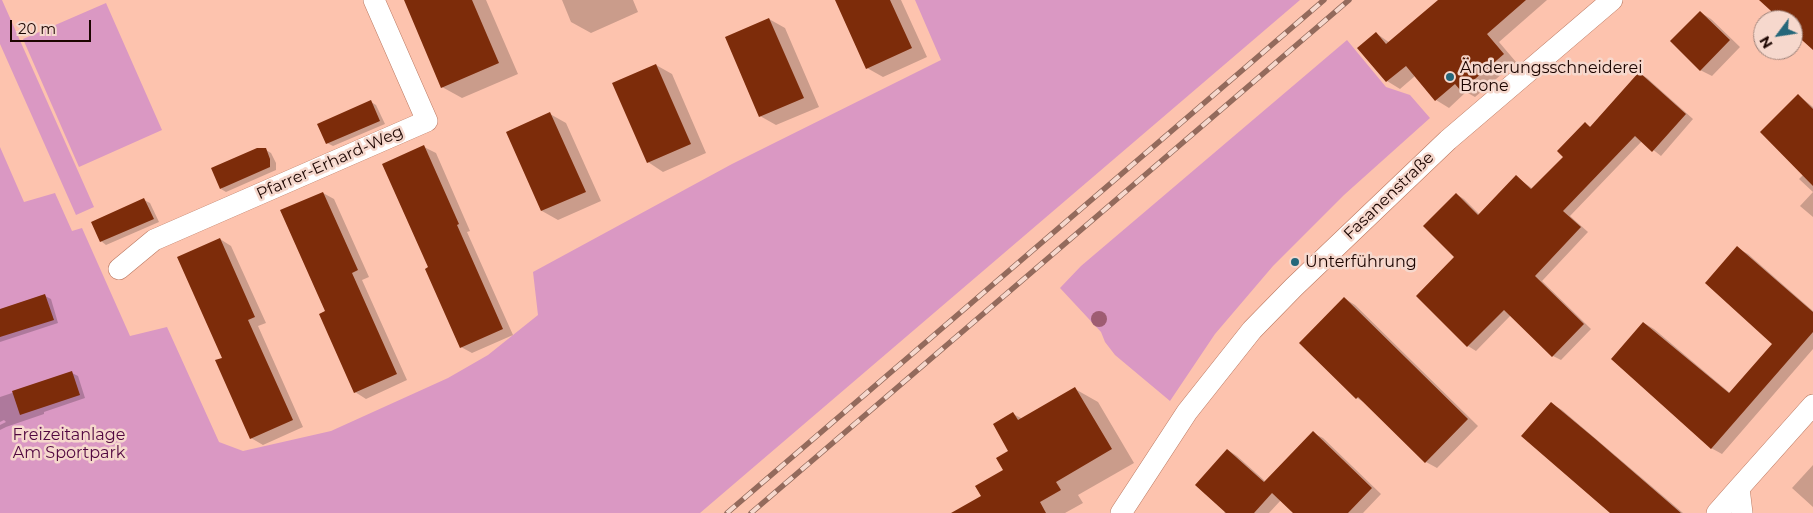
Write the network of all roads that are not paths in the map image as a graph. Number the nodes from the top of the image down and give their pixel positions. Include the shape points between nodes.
1 (374, 0) edge
2 (1612, 0) edge
3 (119, 270) dead end
4 (1813, 405) edge
5 (1739, 488) junction
6 (1121, 513) edge
7 (1717, 513) edge
8 (1742, 513) edge

1 - 3 street, Pfarrer-Erhard-Weg via 427,121 154,240
2 - 6 street, Fasanenstraße via 1448,140 1252,330 1188,412
4 - 5 street
5 - 7 street
5 - 8 street

